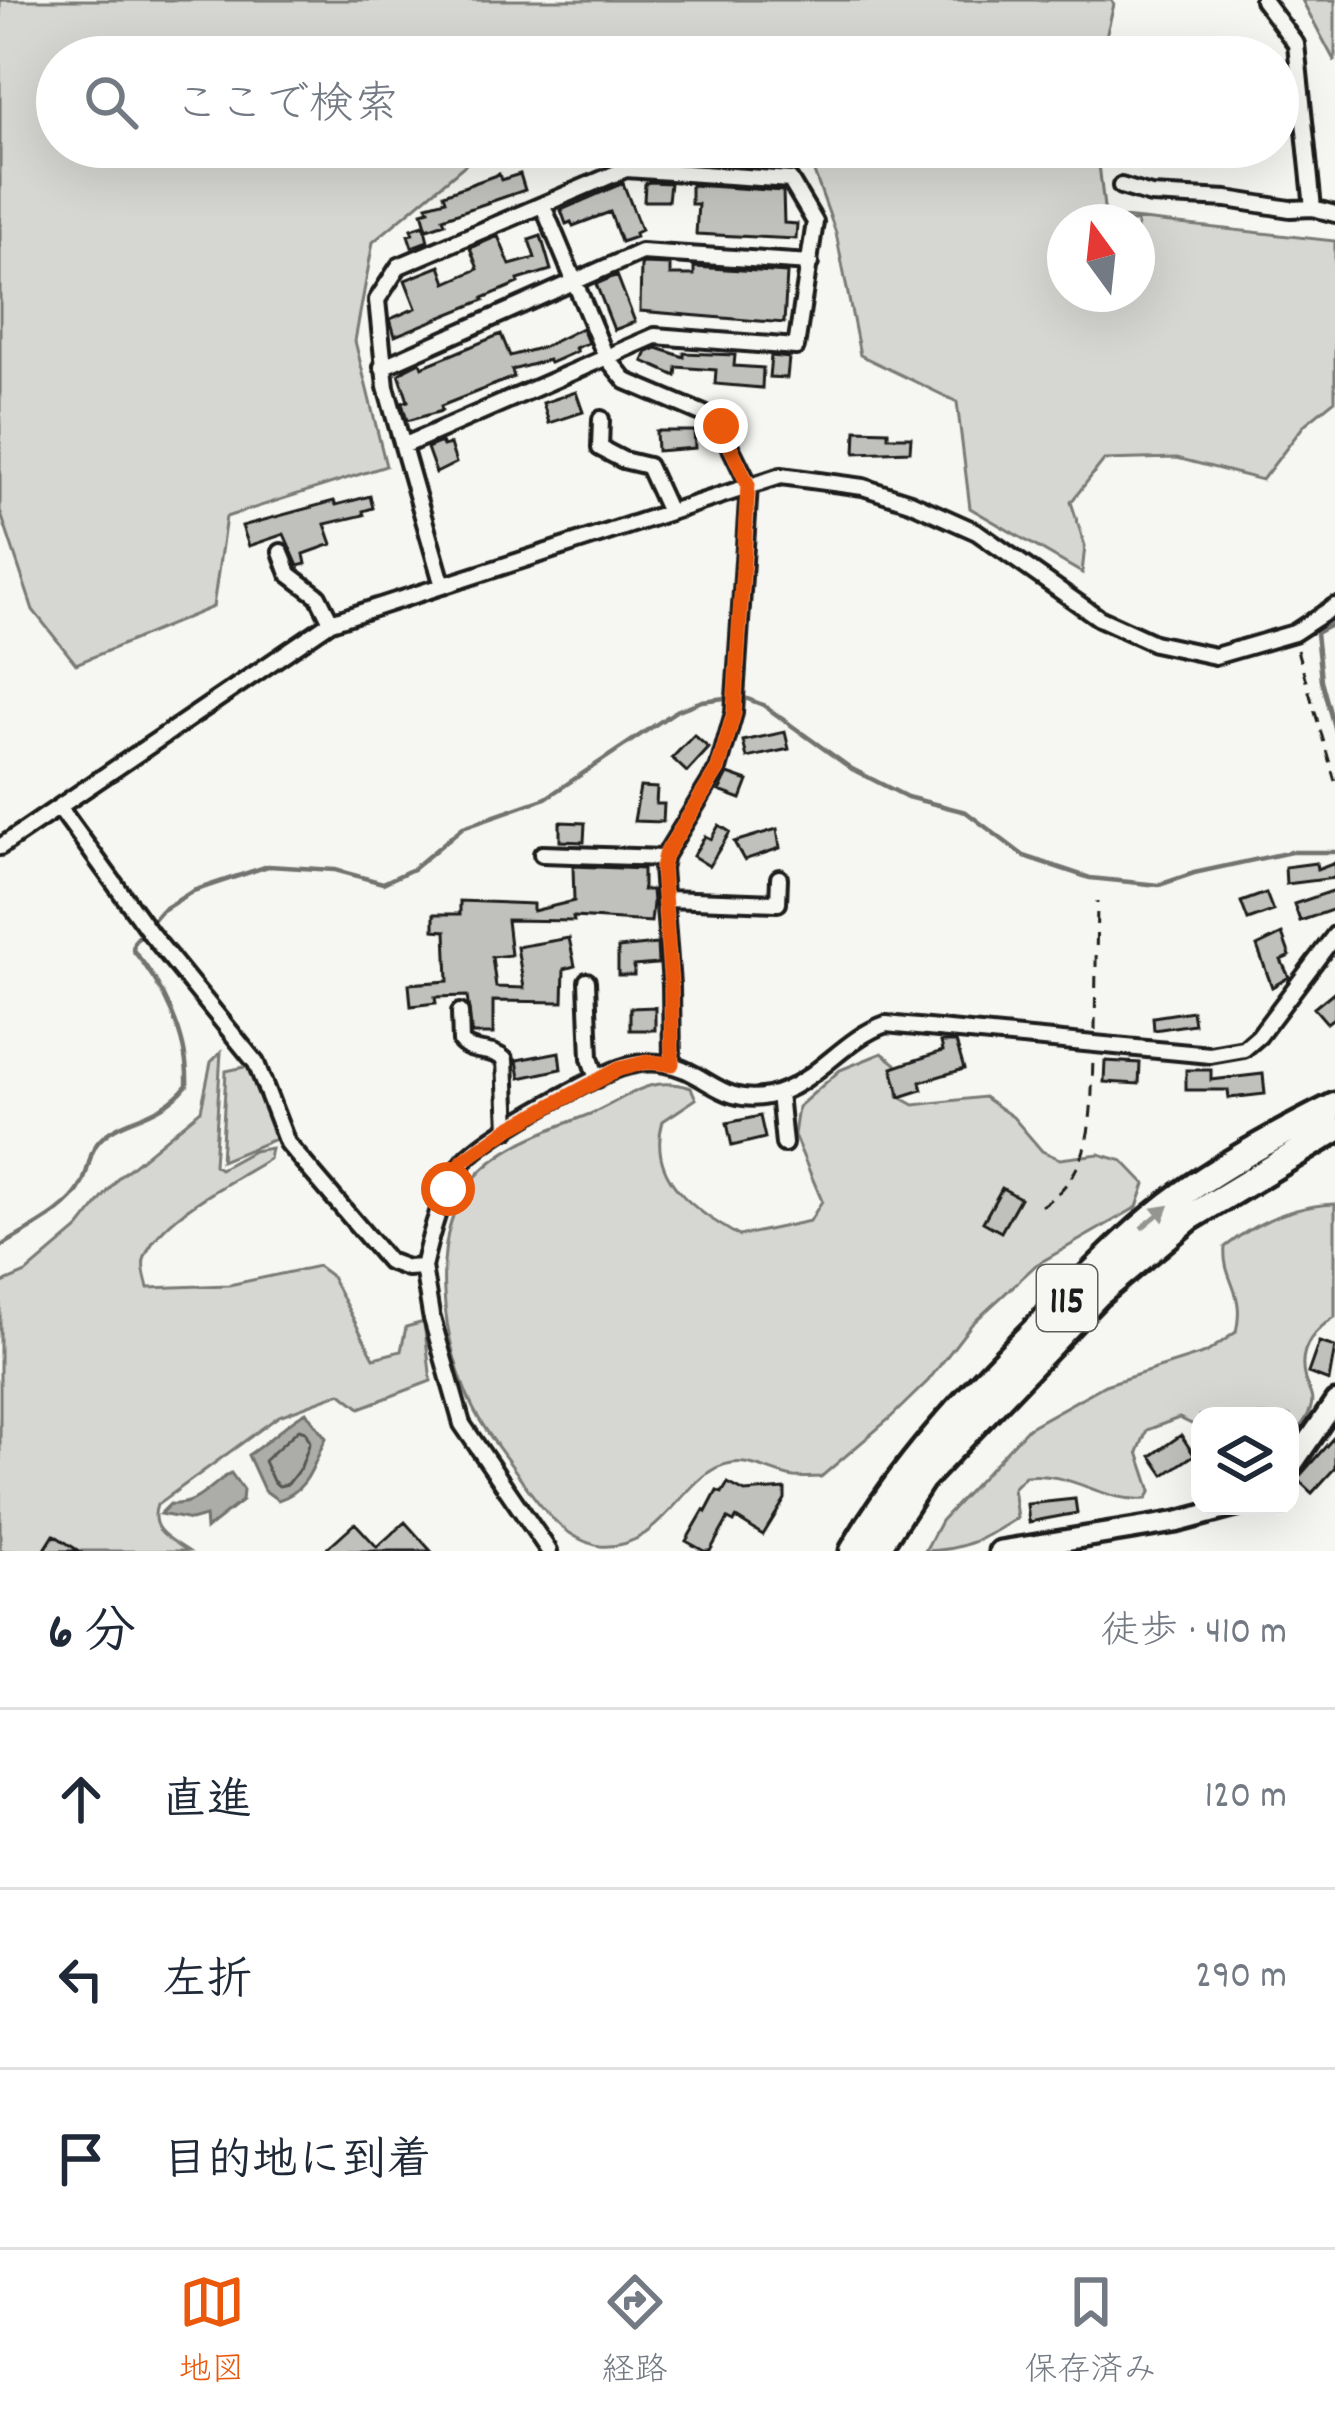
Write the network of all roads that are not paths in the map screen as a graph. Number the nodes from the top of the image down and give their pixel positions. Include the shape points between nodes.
1 (1262, 0) edge
2 (1290, 36) edge
3 (1299, 73) edge
4 (1120, 186) dead end
5 (543, 206) junction
6 (1313, 208) junction
7 (1335, 214) edge
8 (810, 263) junction
9 (576, 282) junction
10 (606, 357) junction
11 (382, 367) junction
12 (601, 419) dead end
13 (403, 446) junction
14 (748, 485) junction
15 (669, 512) junction
16 (281, 552) dead end
17 (442, 586) junction
18 (1335, 606) edge
19 (331, 622) junction
20 (58, 807) junction
21 (0, 847) edge
22 (542, 854) dead end
23 (664, 858) junction
24 (779, 878) dead end
25 (666, 899) junction
26 (1335, 935) edge
27 (587, 981) dead end
28 (460, 1012) dead end
29 (672, 1064) junction
30 (597, 1079) junction
31 (779, 1093) junction
32 (1335, 1106) edge
33 (508, 1129) junction
34 (1335, 1130) edge
35 (784, 1144) dead end
36 (423, 1267) junction
37 (1335, 1402) edge
38 (1299, 1455) edge
39 (1203, 1515) edge
40 (549, 1551) edge
41 (853, 1551) edge
42 (874, 1551) edge
43 (999, 1551) edge

1 - 2 street
3 - 6 street
4 - 6 street
5 - 8 street via 626,169 790,180 815,222
5 - 9 street
5 - 11 street via 399,266 377,300
6 - 7 street
8 - 9 street via 641,252
8 - 10 street via 796,347 656,336
9 - 10 street
9 - 11 street
10 - 13 street
10 - 14 street via 626,381 721,426
11 - 13 street
12 - 15 street via 600,448 647,466
13 - 17 street
14 - 15 street
14 - 18 street via 814,478 910,502 977,532 1099,619 1154,643 1214,656 1294,633
14 - 23 street via 734,713 718,769
15 - 17 street
16 - 19 street via 289,574 318,596
17 - 19 street
19 - 20 street
20 - 21 street
20 - 36 street via 256,1063 287,1143 388,1261
22 - 23 street
23 - 25 street
24 - 25 street via 778,903
25 - 29 street
26 - 31 street via 1244,1049 1210,1055 886,1024
27 - 30 street
28 - 33 street via 467,1049 505,1060
29 - 30 street via 647,1062
29 - 31 street via 725,1095
30 - 33 street
31 - 35 street
41 -> 32 highway, 115 via 951,1416 1130,1238 1200,1183
33 - 36 street via 463,1161
34 - 42 highway, 115 via 1189,1218 1098,1294 922,1479
36 - 40 street via 462,1424
37 - 38 street
39 - 43 street

